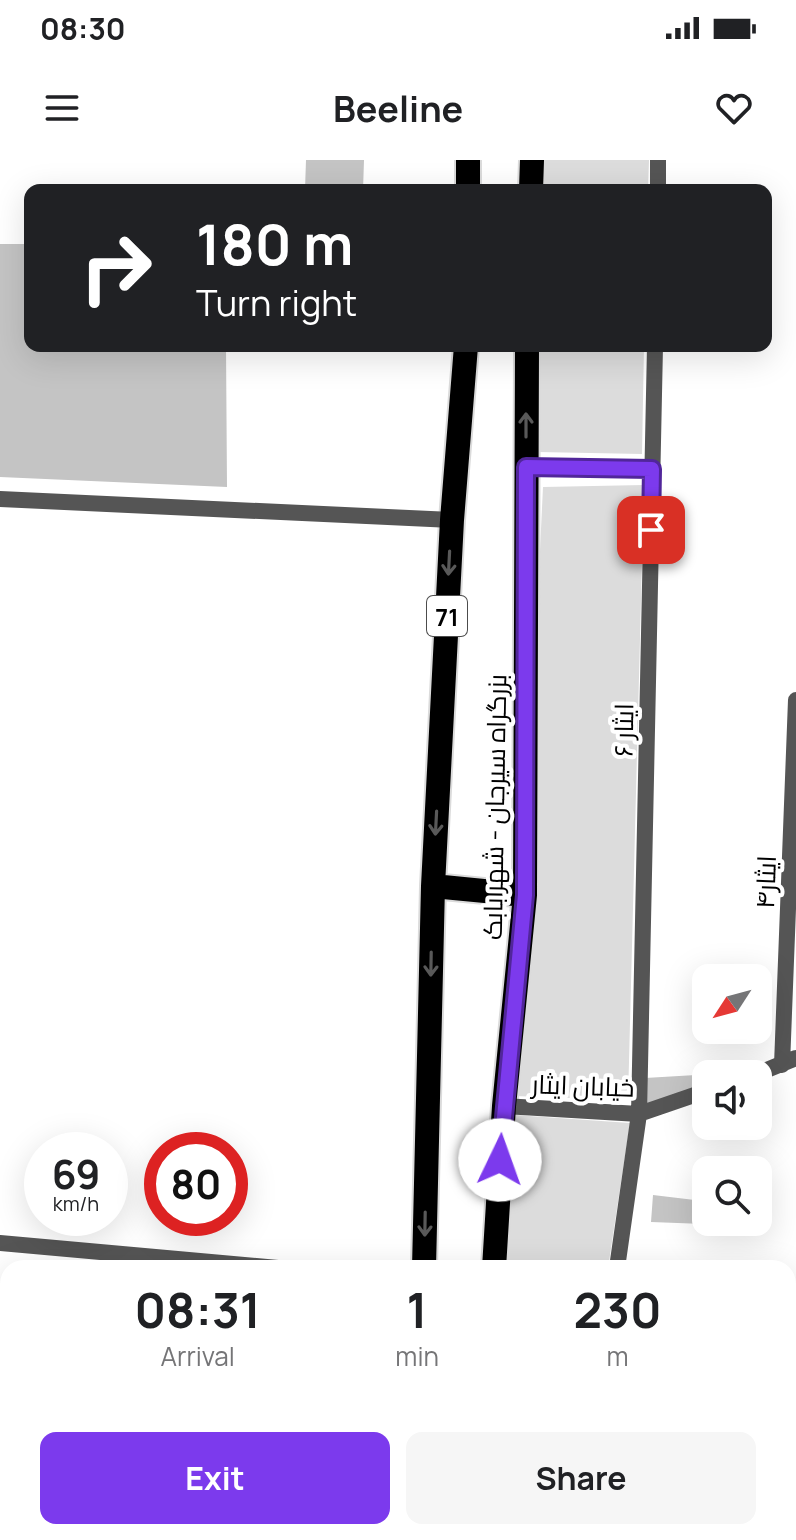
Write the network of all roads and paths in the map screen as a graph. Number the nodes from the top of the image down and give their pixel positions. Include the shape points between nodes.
1 (468, 160) edge
2 (532, 160) edge
3 (658, 160) edge
4 (468, 184) edge
5 (531, 184) edge
6 (658, 184) edge
7 (466, 352) edge
8 (527, 352) edge
9 (655, 352) edge
10 (526, 467) junction
11 (652, 469) junction
12 (0, 499) edge
13 (452, 520) junction
14 (796, 700) edge
15 (433, 886) junction
16 (525, 895) junction
17 (789, 1062) edge
18 (692, 1096) edge
19 (504, 1106) junction
20 (639, 1114) junction
21 (0, 1243) edge
22 (189, 1260) edge
23 (424, 1260) edge
24 (494, 1260) edge
25 (618, 1260) edge

1 - 4 highway
2 - 5 highway
3 - 6 street
7 - 13 highway, بزرگراه سیرجان - شهر بابک / 71
10 -> 8 highway, بزرگراه سیرجان - شهر بابک
9 - 11 street, ایثار ۶
10 - 11 street
10 - 16 highway, بزرگراه سیرجان - شهر بابک
11 - 20 street, ایثار ۶
12 - 13 street
13 -> 15 highway, بزرگراه سیرجان - شهر بابک / 71
14 - 17 street, ایثار۴
15 - 16 highway
15 -> 23 highway, بزرگراه سیرجان - شهر بابک / 71
16 - 19 highway, بزرگراه سیرجان - شهر بابک
18 - 20 street, خیابان ایثار
19 - 20 street, خیابان ایثار
19 - 24 highway, بزرگراه سیرجان - شهر بابک
20 - 25 street, ایثار ۶
21 - 22 street

